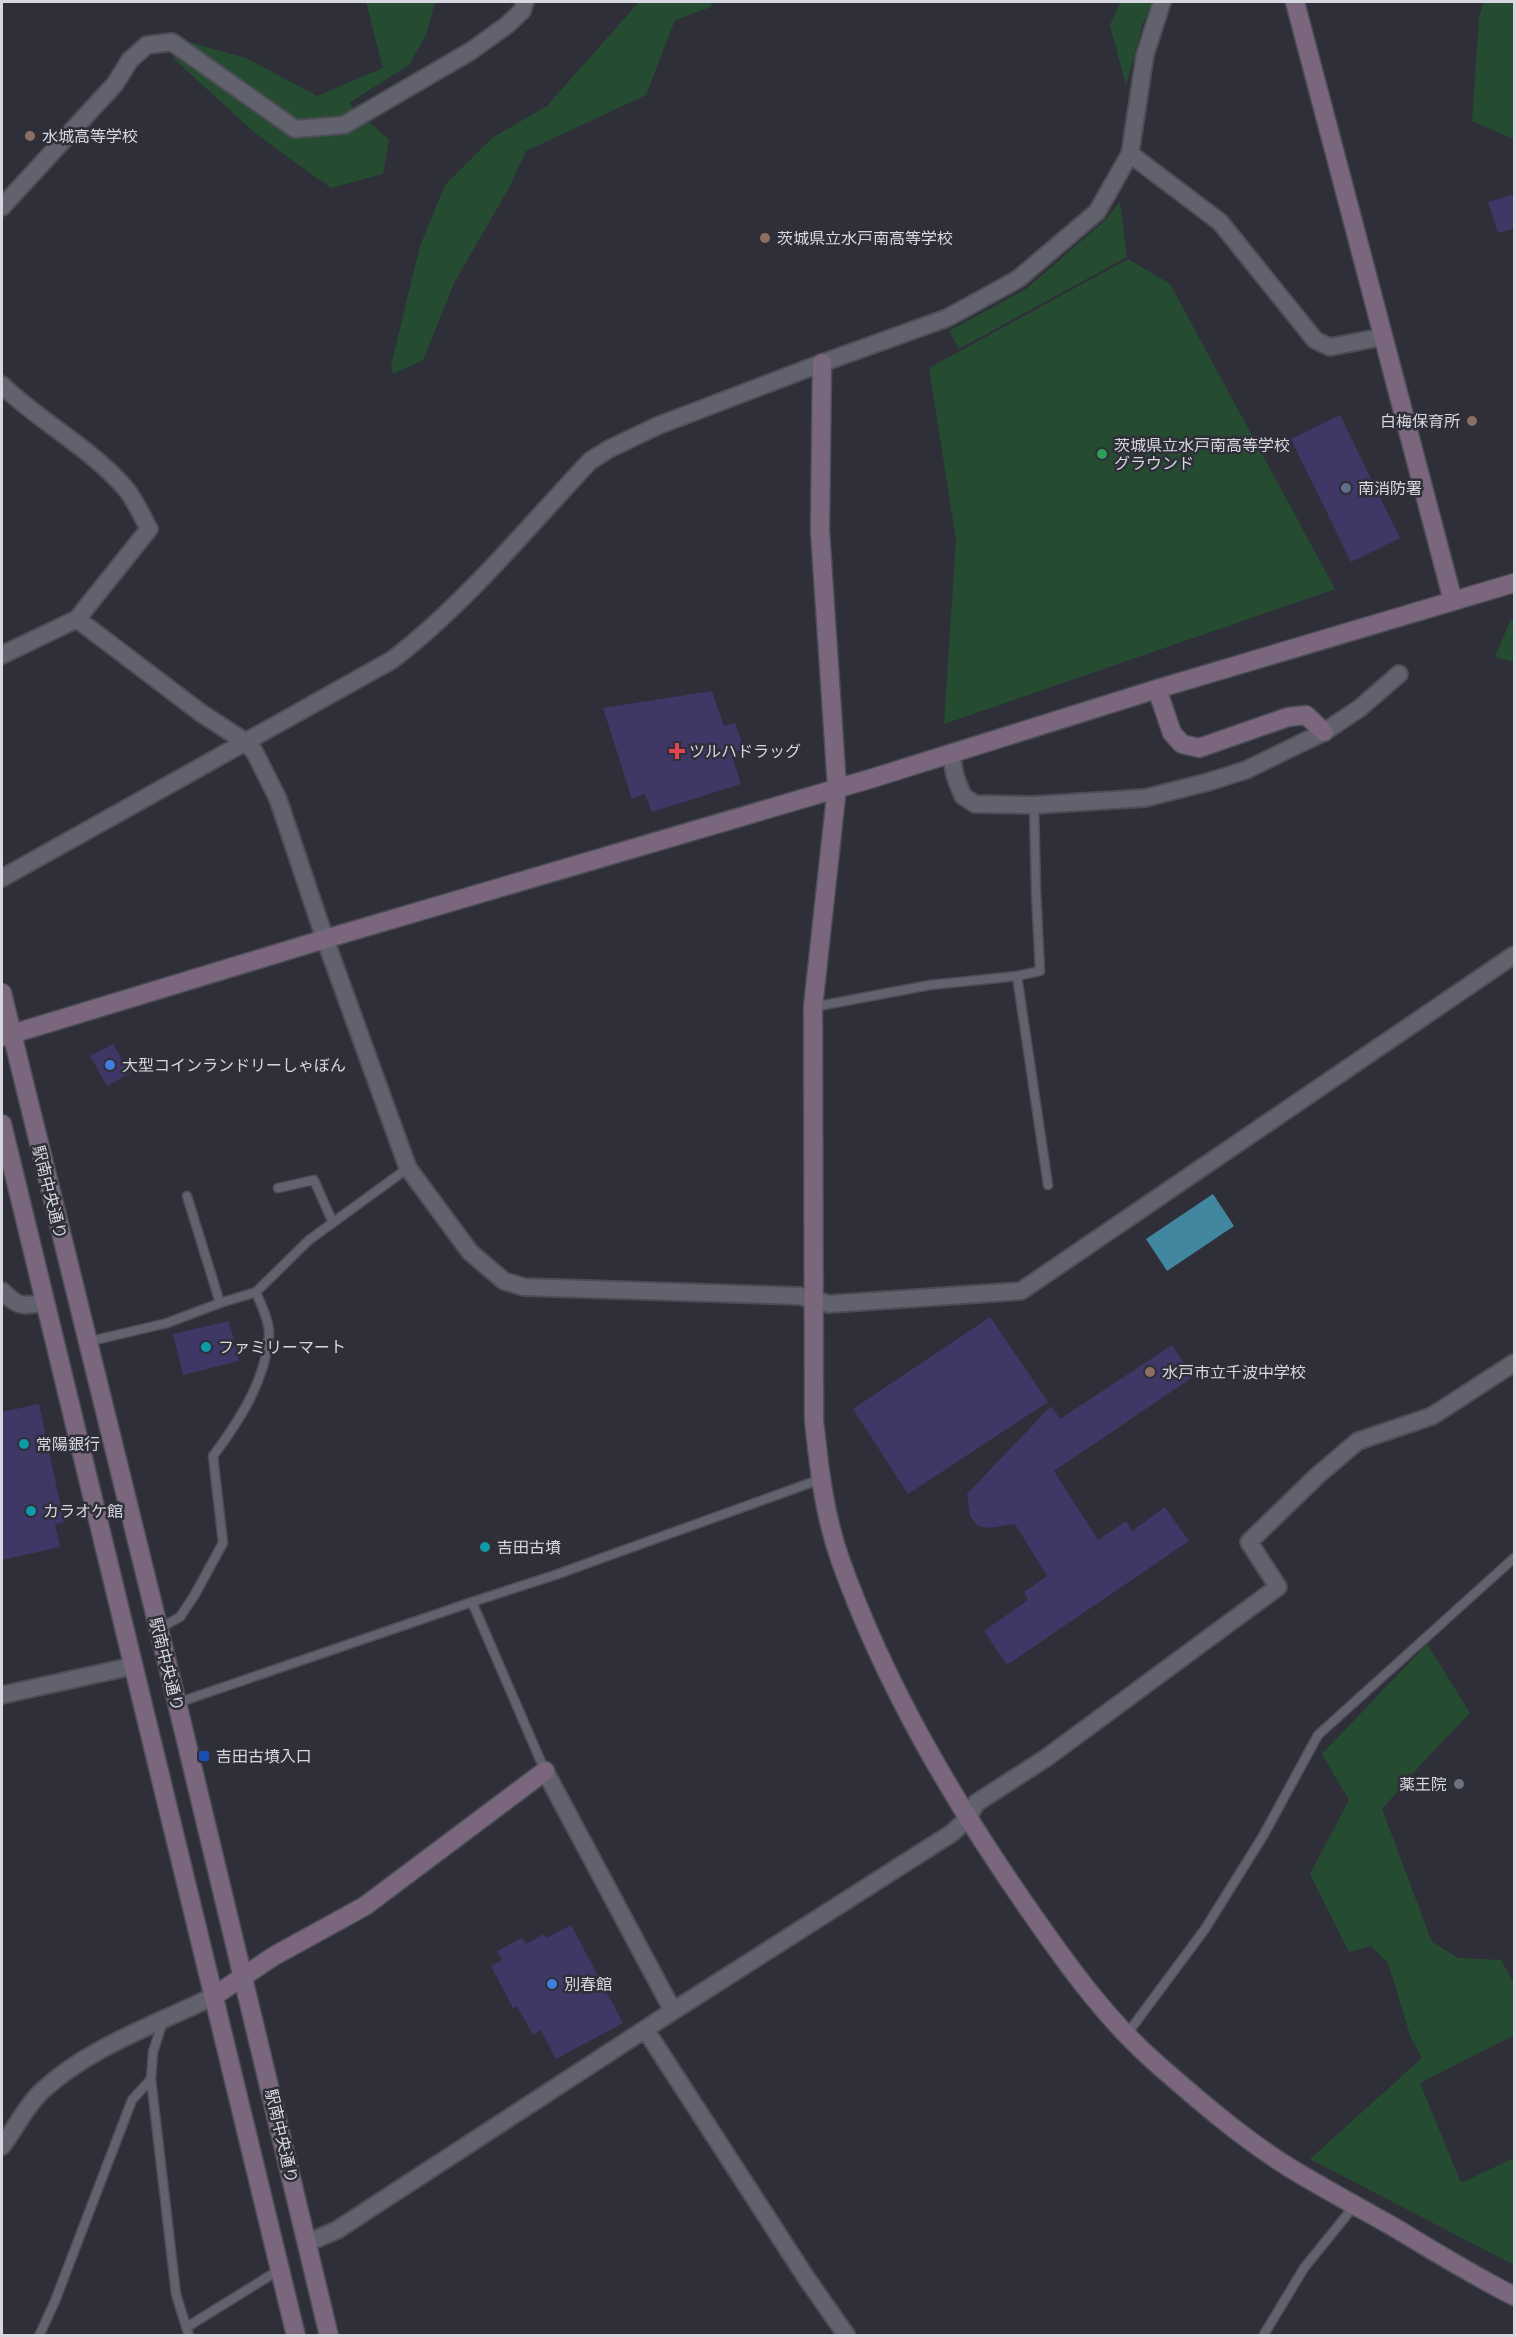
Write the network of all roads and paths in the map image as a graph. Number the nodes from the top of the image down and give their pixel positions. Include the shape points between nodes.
1 (525, 2) edge
2 (1162, 2) edge
3 (1295, 2) edge
4 (1130, 154) junction
5 (2, 207) edge
6 (1382, 337) junction
7 (822, 363) junction
8 (2, 385) edge
9 (1515, 583) edge
10 (1452, 601) junction
11 (76, 619) junction
12 (2, 655) edge
13 (1399, 674) dead end
14 (1157, 689) junction
15 (1324, 732) junction
16 (244, 741) junction
17 (951, 753) junction
18 (837, 787) junction
19 (1034, 805) junction
20 (2, 878) edge
21 (325, 939) junction
22 (1515, 955) edge
23 (1017, 976) junction
24 (2, 993) edge
25 (813, 1007) junction
26 (7, 1036) edge
27 (2, 1124) edge
28 (408, 1168) junction
29 (1048, 1185) dead end
30 (278, 1188) dead end
31 (187, 1196) dead end
32 (333, 1223) junction
33 (2, 1291) edge
34 (256, 1292) junction
35 (814, 1301) junction
36 (45, 1302) junction
37 (220, 1303) junction
38 (87, 1342) junction
39 (1515, 1363) edge
40 (821, 1479) junction
41 (1515, 1558) edge
42 (472, 1602) junction
43 (158, 1629) junction
44 (133, 1666) junction
45 (2, 1695) edge
46 (177, 1703) junction
47 (545, 1771) junction
48 (968, 1818) junction
49 (243, 1975) junction
50 (214, 1996) junction
51 (673, 2011) junction
52 (163, 2021) junction
53 (645, 2029) junction
54 (1126, 2035) junction
55 (151, 2079) junction
56 (2, 2146) edge
57 (1355, 2205) junction
58 (308, 2243) junction
59 (279, 2270) junction
60 (1515, 2296) edge
61 (188, 2331) edge
62 (39, 2336) edge
63 (296, 2336) edge
64 (329, 2336) edge
65 (847, 2336) edge
66 (1263, 2336) edge

1 - 5 street via 522,11 507,25 471,51 344,125 295,129 172,42 147,45
2 - 4 street via 1145,55
3 - 6 street
4 - 6 street via 1220,222 1315,340 1330,347
4 - 7 street via 1097,212 1018,279 947,318
6 - 10 street
7 - 16 street via 657,426 590,461 417,641 392,660
7 - 18 street via 820,531
8 - 11 street via 127,490 149,529
9 - 10 street
10 - 14 street
11 - 12 street
11 - 16 street
13 - 15 street via 1360,708
14 - 15 street via 1172,733 1182,744 1199,748 1288,717 1306,716
14 - 17 street
15 - 19 street via 1246,770 1145,798
16 - 20 street
16 - 21 street via 254,751 278,799
17 - 18 street
17 - 19 street via 963,796 975,804
18 - 21 street
18 - 25 street
19 - 23 lane via 1041,971
21 - 26 street
21 - 28 street
22 - 35 street via 1021,1291 829,1304
23 - 25 lane via 930,985
23 - 29 lane
24 - 26 street, 駅南中央通り
25 - 35 street
26 - 38 street, 駅南中央通り
27 - 36 street, 駅南中央通り
28 - 32 lane
28 - 35 street via 470,1252 504,1281 524,1287 800,1296
30 - 32 lane via 314,1180
31 - 37 lane
32 - 34 lane via 309,1240
33 - 36 street via 24,1307
34 - 37 lane
34 - 43 lane via 269,1335 263,1364 241,1418 213,1456 223,1543 180,1617
35 - 40 street via 814,1420
36 - 44 street, 駅南中央通り
37 - 38 lane via 168,1323
38 - 43 street, 駅南中央通り
39 - 48 street via 1432,1416 1358,1441 1249,1542 1278,1587 1046,1758 976,1803
40 - 42 lane
40 - 48 street via 828,1520 864,1618 911,1717
41 - 54 lane via 1317,1735 1263,1836 1205,1929
42 - 46 lane
42 - 47 lane
43 - 46 street, 駅南中央通り
44 - 45 street
44 - 50 street, 駅南中央通り
46 - 49 street, 駅南中央通り
47 - 49 street via 365,1906
47 - 51 street
48 - 51 street via 952,1833
48 - 54 street via 1078,1979
49 - 50 street
49 - 58 street, 駅南中央通り
50 - 52 street
50 - 59 street, 駅南中央通り
51 - 53 street
52 - 55 lane via 153,2052
52 - 56 street via 70,2067 19,2117
53 - 58 street via 337,2230
53 - 65 street
54 - 57 street via 1244,2136 1289,2168
55 - 61 lane via 176,2294
55 - 62 lane via 132,2100
57 - 60 street
57 - 66 lane via 1305,2268
58 - 64 street, 駅南中央通り
59 - 61 lane
59 - 63 street, 駅南中央通り

